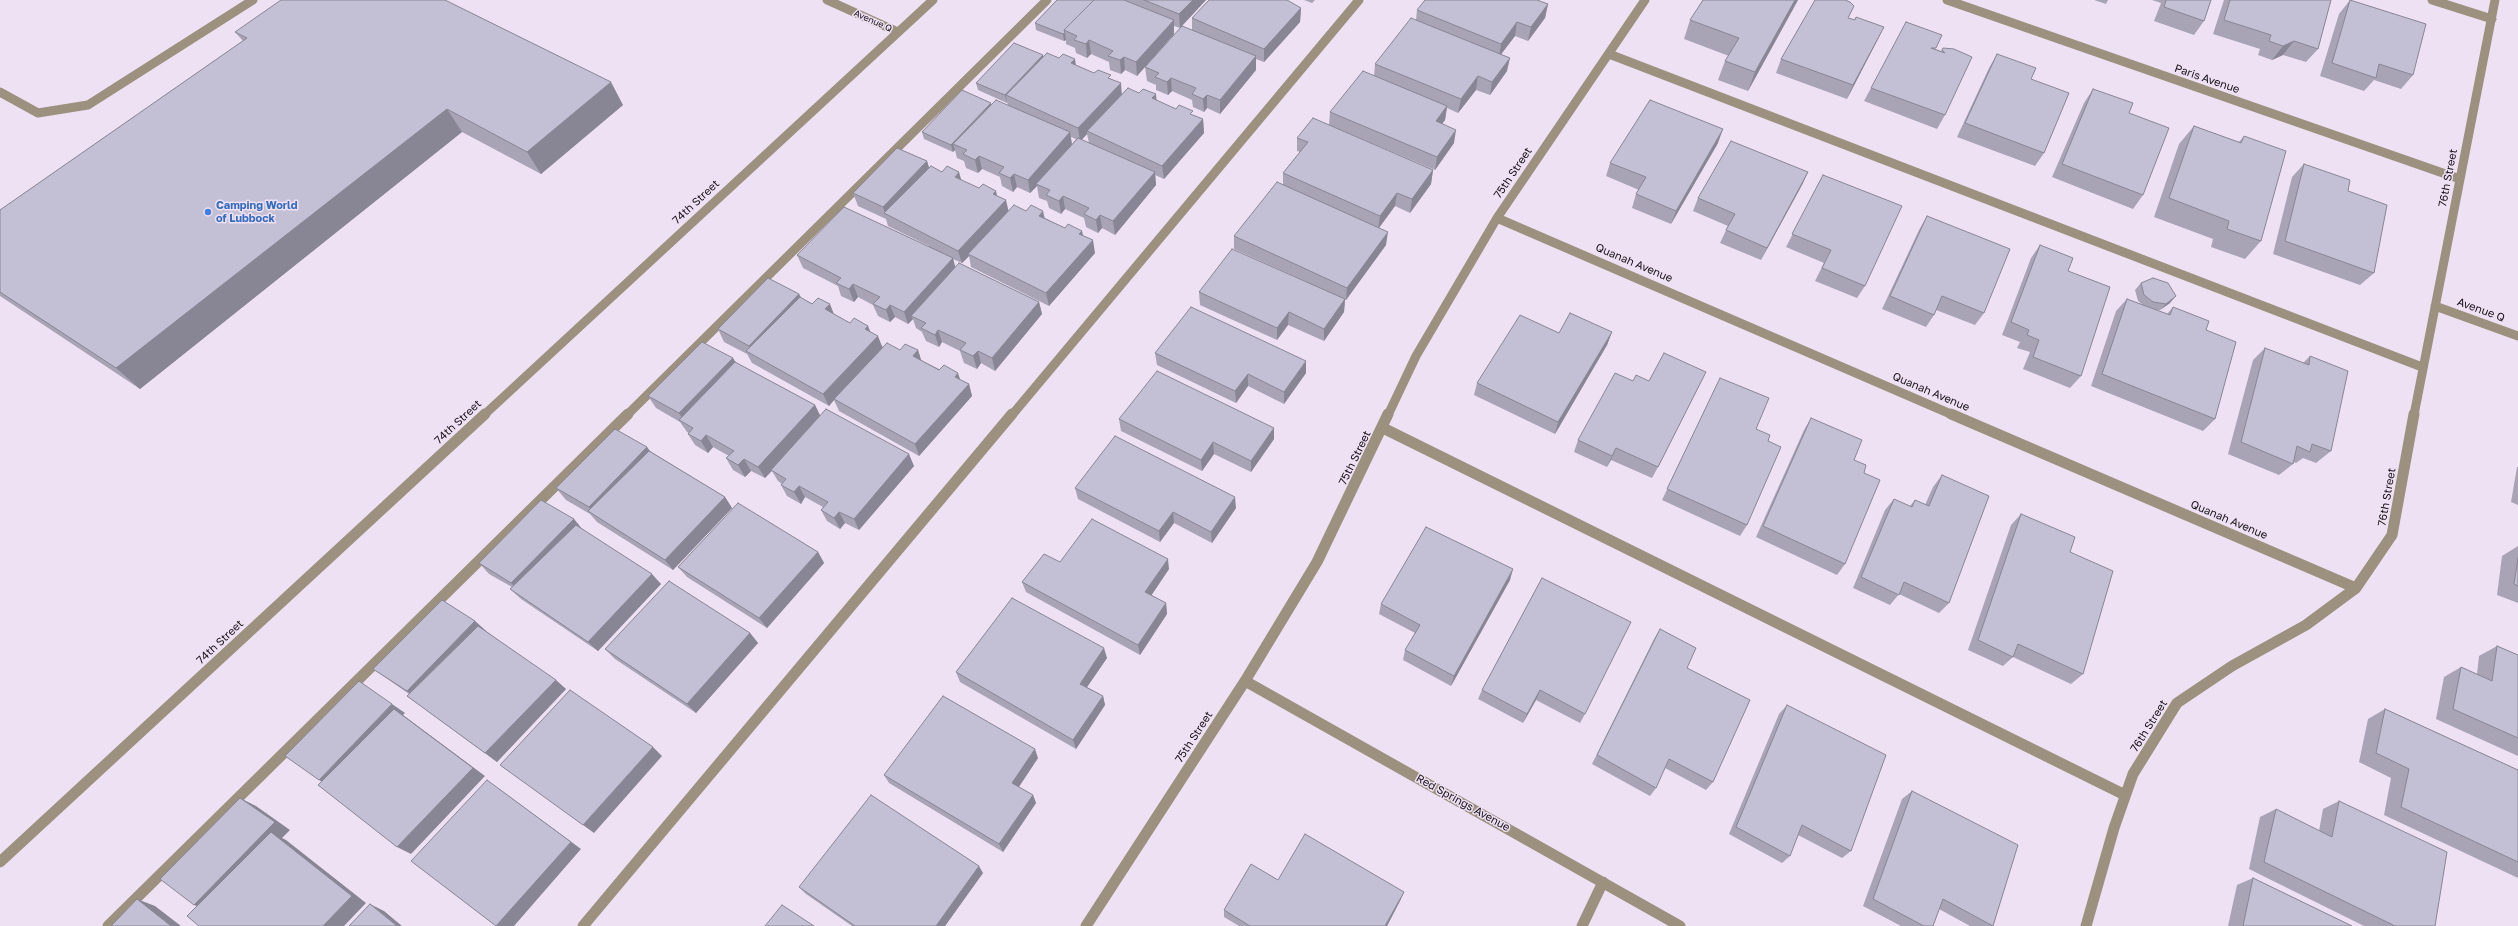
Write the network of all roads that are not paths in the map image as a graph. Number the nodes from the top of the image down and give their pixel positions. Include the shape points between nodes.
1 (252, 0) edge
2 (827, 0) edge
3 (933, 0) edge
4 (1047, 0) edge
5 (1359, 0) edge
6 (1645, 0) edge
7 (1946, 0) edge
8 (2432, 0) edge
9 (2495, 0) edge
10 (2492, 19) junction
11 (898, 32) junction
12 (1609, 54) junction
13 (0, 92) edge
14 (2460, 179) junction
15 (1497, 218) junction
16 (2435, 306) junction
17 (2518, 336) edge
18 (2422, 367) junction
19 (1383, 428) junction
20 (2356, 588) junction
21 (1245, 681) junction
22 (2125, 794) junction
23 (0, 862) edge
24 (1602, 882) junction
25 (108, 926) edge
26 (583, 926) edge
27 (1086, 926) edge
28 (1582, 926) edge
29 (1680, 926) edge
30 (2086, 926) edge

1 - 13 street via 88,105 38,113
2 - 11 street, Avenue Q
3 - 11 street, 74th Street
4 - 25 street
5 - 26 street
6 - 12 street, 75th Street
7 - 14 street, Paris Avenue
8 - 10 street
9 - 10 street, 76th Street
10 - 14 street, 76th Street
11 - 23 street, 74th Street
12 - 15 street, 75th Street
12 - 18 street
14 - 16 street, 76th Street
15 - 19 street, 75th Street via 1416,356
15 - 20 street, Quanah Avenue
16 - 17 street, Avenue Q
16 - 18 street, 76th Street
18 - 20 street, 76th Street via 2392,535
19 - 21 street, 75th Street via 1317,562
19 - 22 street
20 - 22 street, 76th Street via 2306,625 2232,666 2177,704 2133,774
21 - 24 street, Red Springs Avenue
21 - 27 street, 75th Street
22 - 30 street, 76th Street
24 - 28 street
24 - 29 street, Red Springs Avenue

